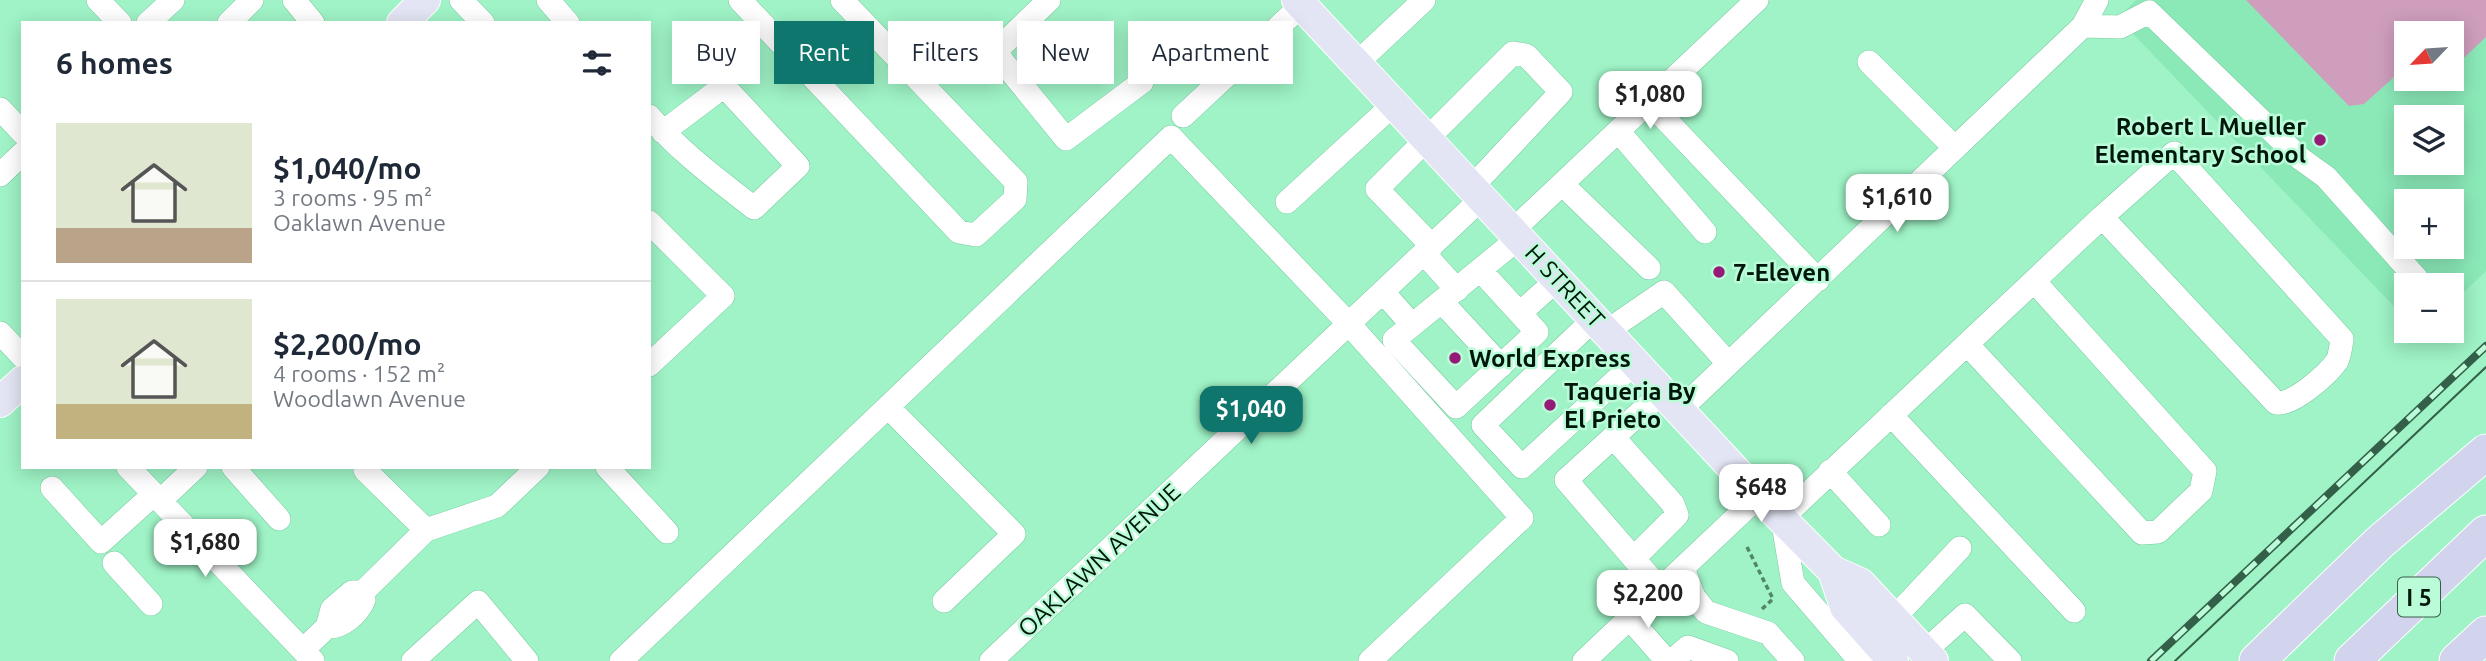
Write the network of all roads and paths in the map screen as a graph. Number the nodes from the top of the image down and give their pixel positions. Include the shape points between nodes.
1 (173, 0) edge
2 (252, 0) edge
3 (294, 0) edge
4 (461, 0) edge
5 (548, 0) edge
6 (740, 0) edge
7 (842, 0) edge
8 (1049, 0) edge
9 (1424, 0) edge
10 (1757, 0) edge
11 (2097, 0) edge
12 (1300, 3) edge
13 (150, 21) edge
14 (231, 21) edge
15 (311, 21) edge
16 (481, 21) edge
17 (566, 21) edge
18 (2083, 26) junction
19 (1357, 62) junction
20 (1869, 62) dead end
21 (1139, 84) edge
22 (1649, 102) junction
23 (1394, 104) junction
24 (1182, 116) dead end
25 (656, 124) edge
26 (1618, 131) junction
27 (1426, 138) junction
28 (1955, 148) junction
29 (21, 155) edge
30 (0, 175) edge
31 (1562, 184) junction
32 (1476, 194) junction
33 (1287, 202) dead end
34 (2102, 217) junction
35 (651, 224) edge
36 (1704, 232) dead end
37 (1516, 235) junction
38 (1428, 250) junction
39 (1649, 268) dead end
40 (1481, 271) junction
41 (2412, 273) edge
42 (1558, 279) junction
43 (1818, 280) junction
44 (2034, 281) junction
45 (1383, 292) junction
46 (1450, 296) junction
47 (1520, 313) junction
48 (1349, 324) junction
49 (1412, 325) junction
50 (1602, 326) junction
51 (0, 332) edge
52 (1967, 344) junction
53 (21, 355) edge
54 (1633, 358) junction
55 (651, 363) edge
56 (1728, 363) junction
57 (1501, 366) junction
58 (21, 383) edge
59 (1672, 400) junction
60 (0, 402) edge
61 (888, 407) junction
62 (1891, 415) junction
63 (1613, 437) junction
64 (2486, 452) edge
65 (130, 469) edge
66 (193, 469) edge
67 (235, 469) edge
68 (536, 469) edge
69 (609, 469) edge
70 (365, 470) dead end
71 (1830, 471) junction
72 (52, 488) dead end
73 (1759, 496) junction
74 (157, 497) junction
75 (1782, 517) junction
76 (279, 519) dead end
77 (1879, 525) dead end
78 (426, 530) junction
79 (667, 532) dead end
80 (2486, 533) edge
81 (1747, 547) dead end
82 (1960, 548) dead end
83 (1634, 558) junction
84 (114, 563) dead end
85 (1683, 568) junction
86 (1833, 571) junction
87 (1661, 589) junction
88 (944, 601) dead end
89 (151, 604) dead end
90 (2074, 611) dead end
91 (1629, 618) junction
92 (1893, 618) junction
93 (1746, 625) junction
94 (2486, 634) edge
95 (308, 656) edge
96 (1928, 657) edge
97 (630, 658) edge
98 (413, 661) edge
99 (527, 661) edge
100 (991, 661) edge
101 (1370, 661) edge
102 (1584, 661) edge
103 (1670, 661) edge
104 (1727, 661) edge
105 (1793, 661) edge
106 (1860, 661) edge
107 (1893, 661) edge
108 (2010, 661) edge
109 (2257, 661) edge
110 (2352, 661) edge
111 (2457, 661) edge

1 - 13 street
2 - 14 street
3 - 15 street
4 - 16 street
5 - 17 street
6 - 7 street via 959,232 976,236 1015,199 1016,183
8 - 21 street via 995,51 1066,139
9 - 19 street
10 - 22 street
11 - 18 street
12 - 19 main road, H STREET
12 - 24 street
18 - 28 street
18 - 41 street via 2120,27 2149,12 2301,159 2326,177
19 - 23 main road, H STREET
20 - 28 street
22 - 26 street
22 - 43 street
23 - 27 main road, H STREET
23 - 33 street
25 - 25 street via 677,147 754,208 798,166 724,86
26 - 31 street
26 - 36 street
27 - 32 main road, H STREET
27 - 32 street, OAKLAWN AVENUE via 1513,53 1526,55 1561,92
27 - 38 street via 1377,189
28 - 43 street
29 - 30 street
31 - 37 street
31 - 39 street
32 - 37 main road, H STREET
32 - 38 street, OAKLAWN AVENUE
34 - 34 street via 2174,153 2342,339 2338,360 2295,400 2276,403
34 - 44 street
35 - 55 street via 723,296
37 - 40 street
37 - 42 main road, H STREET
38 - 45 street, OAKLAWN AVENUE
38 - 46 street
40 - 46 street
40 - 47 street
42 - 47 street
42 - 50 main road, H STREET
43 - 56 street
44 - 52 street
44 - 52 street via 2205,471 2201,491 2158,532 2142,533
45 - 48 street, OAKLAWN AVENUE
45 - 49 street
46 - 49 street
46 - 57 street
47 - 57 street via 1537,332
48 - 61 street via 1171,137
48 - 100 street, OAKLAWN AVENUE
48 - 101 street via 1522,518
49 - 57 street via 1394,340 1456,407
50 - 54 main road, H STREET
50 - 54 street via 1483,425 1522,467
50 - 56 street via 1664,292
51 - 53 street
52 - 62 street
54 - 59 main road, H STREET
56 - 59 street
58 - 60 main road
59 - 63 street
59 - 73 main road, H STREET
61 - 88 street via 1014,534
61 - 97 street
62 - 71 street
62 - 90 street
63 - 83 street via 1677,514
63 - 83 street via 1566,480
64 - 109 highway via 2380,542
65 - 74 street
66 - 74 street
67 - 76 street
68 - 78 street via 497,506
69 - 79 street
70 - 78 street
71 - 75 street
71 - 77 street
72 - 74 street via 101,542
73 - 75 main road, H STREET
73 - 85 street
74 - 95 street
75 - 86 main road, H STREET
75 - 106 street via 1793,583
78 - 95 street via 363,593 364,600 353,615 340,625 327,627
80 - 110 highway, I 5
81 - 93 path via 1773,599
82 - 92 street
83 - 87 street
84 - 89 street
85 - 87 street
85 - 93 street via 1693,597 1706,612
86 - 92 main road, H STREET via 1860,583
86 - 107 main road, H STREET via 1845,607
87 - 91 street
91 - 102 street
91 - 103 street
92 - 96 main road, H STREET
93 - 105 street via 1768,633
94 - 111 highway
96 - 108 street via 1965,615
98 - 99 street via 478,602
103 - 104 street via 1688,647

